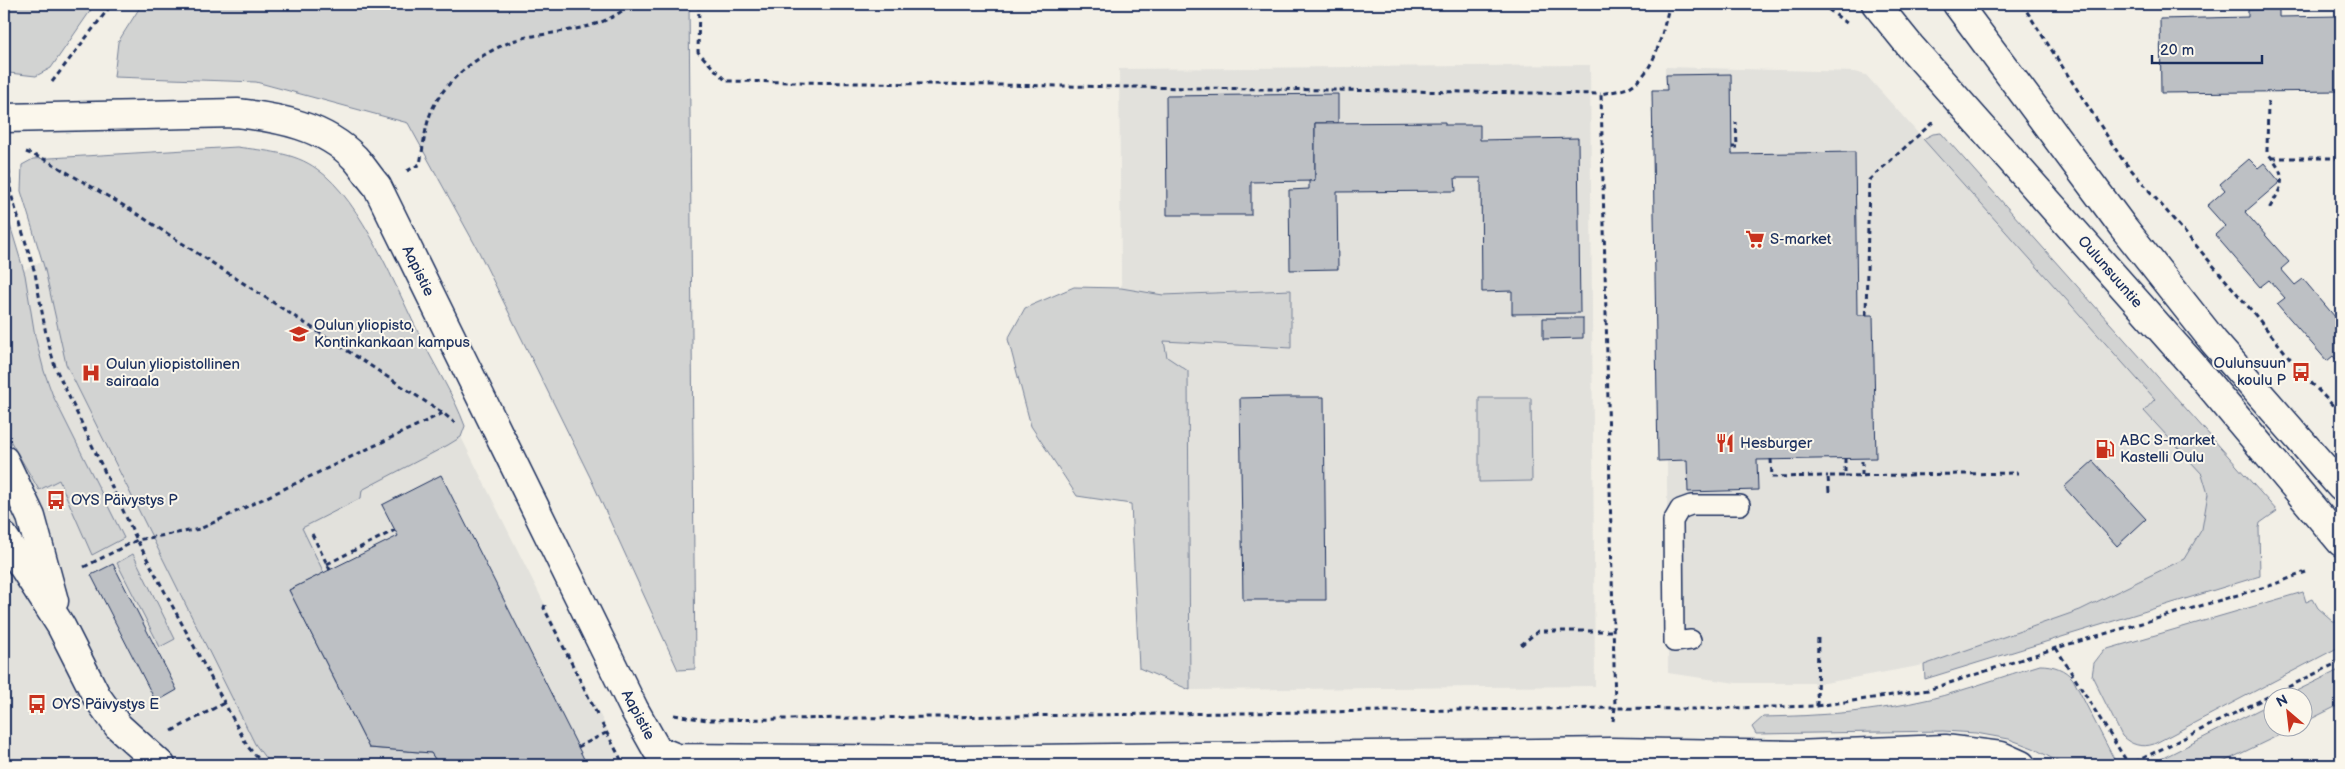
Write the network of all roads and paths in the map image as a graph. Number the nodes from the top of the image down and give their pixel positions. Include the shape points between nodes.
1 (112, 4) edge
2 (630, 4) edge
3 (698, 4) edge
4 (1670, 4) edge
5 (1821, 4) edge
6 (1829, 4) edge
7 (1876, 4) edge
8 (1957, 4) edge
9 (2022, 4) edge
10 (43, 82) dead end
11 (1601, 94) junction
12 (2268, 102) dead end
13 (4, 118) edge
14 (1736, 122) dead end
15 (1934, 122) dead end
16 (1732, 147) dead end
17 (6, 149) dead end
18 (21, 150) dead end
19 (2271, 158) junction
20 (2341, 158) edge
21 (376, 186) junction
22 (2269, 208) dead end
23 (1866, 315) dead end
24 (443, 413) junction
25 (2341, 414) edge
26 (457, 424) dead end
27 (1845, 458) dead end
28 (1862, 458) dead end
29 (1771, 459) dead end
30 (4, 460) edge
31 (2018, 473) dead end
32 (1862, 475) junction
33 (1828, 476) junction
34 (1845, 476) junction
35 (2341, 487) edge
36 (1829, 492) dead end
37 (1740, 505) dead end
38 (395, 530) dead end
39 (312, 534) dead end
40 (4, 537) edge
41 (137, 540) junction
42 (2341, 542) edge
43 (327, 564) junction
44 (84, 567) dead end
45 (330, 570) dead end
46 (2306, 572) dead end
47 (546, 600) dead end
48 (61, 626) junction
49 (1613, 631) junction
50 (1818, 634) dead end
51 (1691, 640) dead end
52 (1521, 645) dead end
53 (2056, 648) junction
54 (2341, 661) edge
55 (1817, 706) junction
56 (1615, 708) junction
57 (707, 720) dead end
58 (606, 733) junction
59 (578, 747) dead end
60 (1610, 752) junction
61 (1503, 759) edge
62 (1824, 760) edge
63 (1156, 761) edge
64 (161, 765) edge
65 (264, 765) edge
66 (624, 765) edge
67 (2020, 765) edge

1 - 10 path via 53,82
2 - 21 path via 593,26 516,40 492,50 459,74 435,102 420,164
3 - 11 path via 698,52 726,81
4 - 11 path via 1655,56 1643,74 1630,87
5 - 6 path
7 - 42 street, Oulunsuuntie via 2190,362
8 - 35 street via 2123,227 2214,342
9 - 25 path via 2122,159 2301,372
11 - 49 path
12 - 19 path via 2267,152
13 - 21 street, Aapistie via 237,113 275,118 308,128 332,140 355,158
14 - 16 path via 1737,147
15 - 23 path via 1869,180
17 - 41 path via 11,194 35,273 55,367
18 - 24 path via 46,160 131,210
19 - 20 path
19 - 22 path via 2280,169 2282,187
21 - 63 street, Aapistie via 657,750 677,758 703,759
24 - 26 path
24 - 41 path via 200,530
27 - 34 path
28 - 32 path
29 - 33 path via 1772,477
30 - 48 street via 31,517
31 - 32 path
32 - 34 path
33 - 34 path
33 - 36 path
37 - 51 lane via 1691,505 1680,509 1672,521 1674,642
38 - 43 path
39 - 43 path
40 - 48 street
41 - 44 path
41 - 65 path via 248,747
43 - 45 path
46 - 53 path via 2272,585
47 - 58 path via 544,608
48 - 64 street via 97,697 118,726
49 - 52 path via 1538,632
49 - 56 path
50 - 55 path
53 - 54 path via 2129,765
53 - 55 path via 1928,690
55 - 56 path via 1691,710
56 - 57 path
56 - 60 path
58 - 59 path
58 - 66 path
60 - 61 street, Aapistie
60 - 62 street, Aapistie
61 - 63 street, Aapistie
62 - 67 street, Aapistie via 1946,749 2001,756

